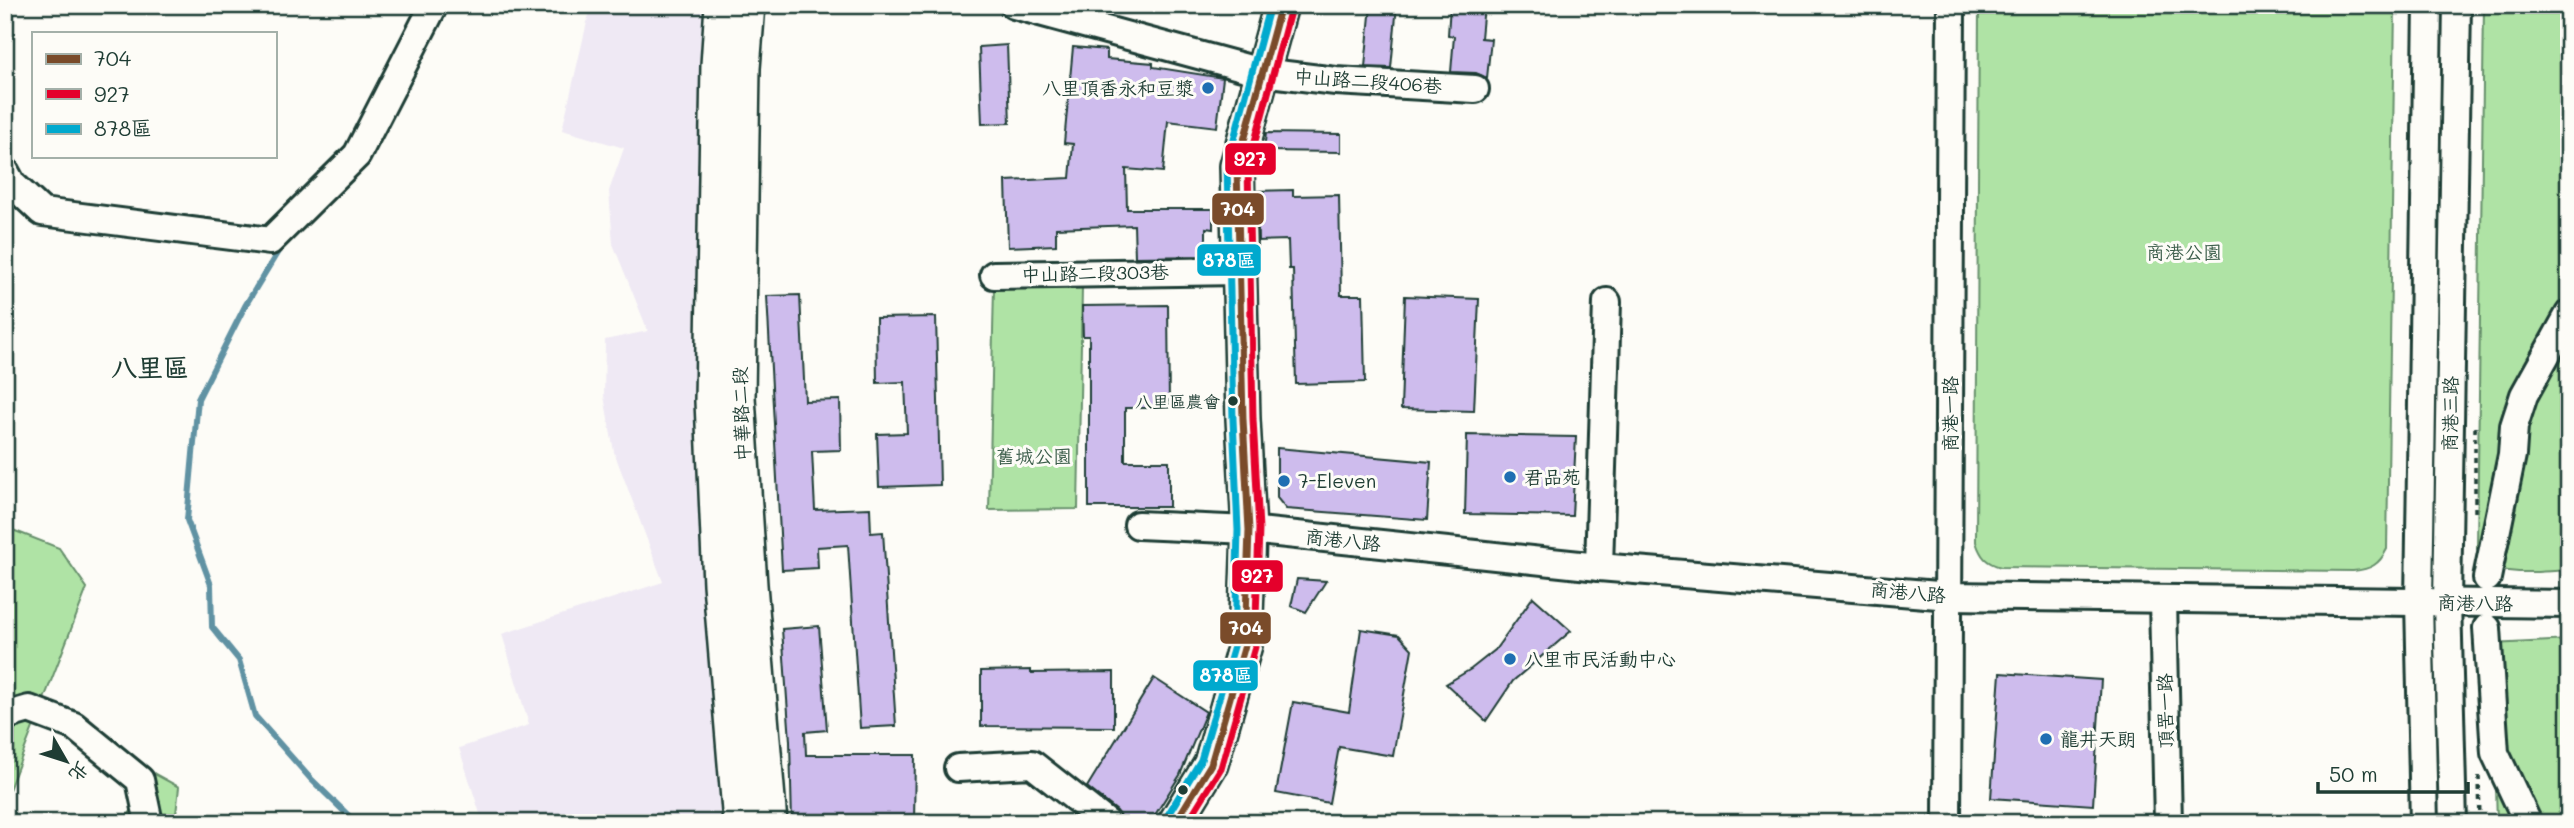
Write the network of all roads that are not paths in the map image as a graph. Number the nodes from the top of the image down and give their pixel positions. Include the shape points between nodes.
1 (435, 5) edge
2 (722, 5) edge
3 (748, 5) edge
4 (1014, 5) edge
5 (1281, 5) edge
6 (1951, 5) edge
7 (2428, 5) edge
8 (2457, 5) edge
9 (1261, 72) junction
10 (1475, 89) dead end
11 (5, 171) edge
12 (1238, 271) junction
13 (993, 275) dead end
14 (1607, 302) dead end
15 (2569, 314) edge
16 (1139, 525) dead end
17 (1250, 530) junction
18 (1599, 567) junction
19 (2487, 578) dead end
20 (1950, 596) junction
21 (2163, 600) junction
22 (2419, 602) junction
23 (2447, 602) junction
24 (2569, 604) edge
25 (2487, 628) dead end
26 (5, 716) edge
27 (958, 768) dead end
28 (149, 823) edge
29 (740, 823) edge
30 (770, 823) edge
31 (1107, 823) edge
32 (1175, 823) edge
33 (1947, 823) edge
34 (2168, 823) edge
35 (2424, 823) edge
36 (2453, 823) edge
37 (2528, 823) edge

1 - 11 street via 357,155 270,241 42,212 12,184
2 - 29 main road, 中華路二段 via 712,401 720,584
3 - 30 main road, 中華路二段 via 738,397
4 - 9 street, 中山路二段406巷
5 - 9 main road
6 - 20 street, 商港一路
7 - 22 street, 商港三路
8 - 23 street, 商港三路
9 - 10 street, 中山路二段406巷
9 - 12 main road via 1237,166
12 - 13 street, 中山路二段303巷
12 - 17 main road
14 - 18 street
15 - 19 street via 2524,395 2514,426
16 - 17 street, 商港八路
17 - 18 street, 商港八路
17 - 32 main road via 1245,645 1211,764
18 - 20 street, 商港八路
20 - 21 street, 商港八路
20 - 33 street, 商港一路
21 - 22 street, 商港八路
21 - 34 street, 頂罟一路
22 - 23 street, 商港八路
22 - 35 street, 商港三路
23 - 24 street, 商港八路
23 - 36 street, 商港三路
25 - 37 street via 2495,753
26 - 28 street via 29,709 74,726 140,780
27 - 31 street via 1032,764

